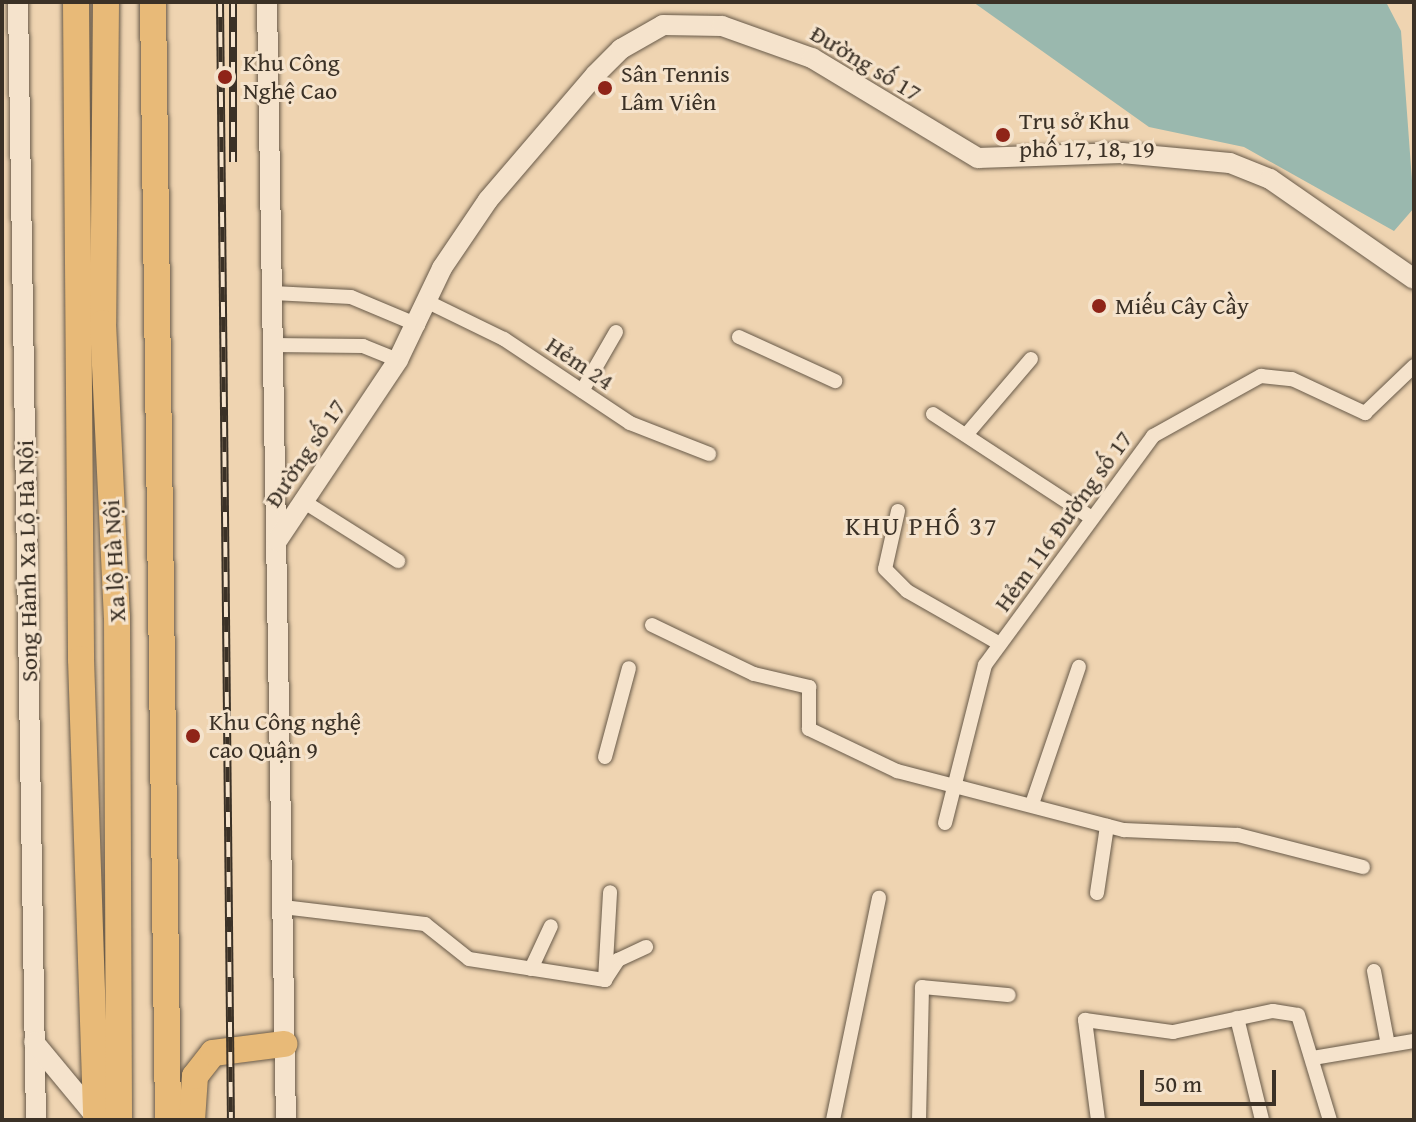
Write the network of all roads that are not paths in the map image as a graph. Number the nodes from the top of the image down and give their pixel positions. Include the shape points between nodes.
1 (18, 2) edge
2 (76, 2) edge
3 (106, 2) edge
4 (153, 2) edge
5 (267, 2) edge
6 (74, 255) junction
7 (1411, 270) edge
8 (273, 293) junction
9 (428, 302) junction
10 (103, 323) junction
11 (418, 325) junction
12 (616, 332) dead end
13 (739, 337) dead end
14 (273, 345) junction
15 (1031, 359) dead end
16 (398, 360) junction
17 (1414, 366) edge
18 (835, 381) dead end
19 (582, 391) junction
20 (933, 414) dead end
21 (966, 435) junction
22 (709, 454) dead end
23 (306, 503) junction
24 (898, 511) dead end
25 (1092, 518) junction
26 (277, 541) junction
27 (398, 561) dead end
28 (652, 625) dead end
29 (1000, 644) junction
30 (1079, 667) dead end
31 (629, 668) dead end
32 (605, 757) dead end
33 (957, 783) junction
34 (1032, 804) junction
35 (945, 823) dead end
36 (1107, 826) junction
37 (1363, 867) dead end
38 (610, 892) dead end
39 (1097, 893) dead end
40 (879, 898) dead end
41 (283, 907) junction
42 (551, 926) dead end
43 (646, 947) dead end
44 (531, 969) junction
45 (1374, 971) dead end
46 (605, 980) junction
47 (1009, 995) dead end
48 (1237, 1018) junction
49 (1414, 1041) edge
50 (34, 1042) junction
51 (284, 1044) junction
52 (1388, 1045) junction
53 (1313, 1058) junction
54 (104, 1119) edge
55 (36, 1120) edge
56 (168, 1120) edge
57 (192, 1120) edge
58 (286, 1120) edge
59 (833, 1120) edge
60 (919, 1120) edge
61 (1098, 1120) edge
62 (1262, 1120) edge
63 (1330, 1120) edge

1 - 50 main road, Song Hành Xa Lộ Hà Nội
2 - 6 highway, Xa lộ Hà Nội
3 - 10 highway, Xa lộ Hà Nội
4 - 56 highway, Xa lộ Hà Nội
5 - 8 main road
6 - 10 highway
6 - 54 highway, Xa lộ Hà Nội
7 - 9 main road, Đường số 17 via 1270,179 1230,163 1176,154 978,158 812,58 693,22 650,30 595,75 480,210
8 - 11 street via 351,297
8 - 14 main road
9 - 11 main road, Đường số 17
9 - 19 street, Hẻm 24 via 504,339
10 - 54 highway, Xa lộ Hà Nội via 117,617
11 - 16 main road, Đường số 17
12 - 19 street
13 - 18 street
14 - 16 street via 363,346
14 - 26 main road
15 - 21 street
16 - 23 main road, Đường số 17
17 - 25 street, Hẻm 116 Đường số 17 via 1365,413 1292,379 1261,376 1153,436
19 - 22 street, Hẻm 24 via 630,423
20 - 21 street
21 - 25 street
23 - 26 main road, Đường số 17
23 - 27 street
24 - 29 street via 885,569 907,591
25 - 29 street, Hẻm 116 Đường số 17
26 - 41 main road
28 - 33 street via 754,674 813,690 809,729 823,740 897,771
29 - 33 street, Hẻm 116 Đường số 17 via 972,694 953,771
30 - 34 street
31 - 32 street
33 - 34 street
33 - 35 street, Hẻm 116 Đường số 17
34 - 36 street
36 - 37 street via 1238,835
36 - 39 street
38 - 46 street
40 - 59 street
41 - 44 street via 425,924 469,959
41 - 51 main road
42 - 44 street
43 - 46 street via 618,960
44 - 46 street
45 - 52 street
47 - 60 street via 922,987
48 - 53 street via 1298,1015
48 - 61 street via 1173,1032 1085,1020
48 - 62 street
49 - 52 street
50 - 54 main road
50 - 55 main road, Song Hành Xa Lộ Hà Nội
51 - 57 highway via 213,1053 195,1076
51 - 58 main road
52 - 53 street
53 - 63 street

